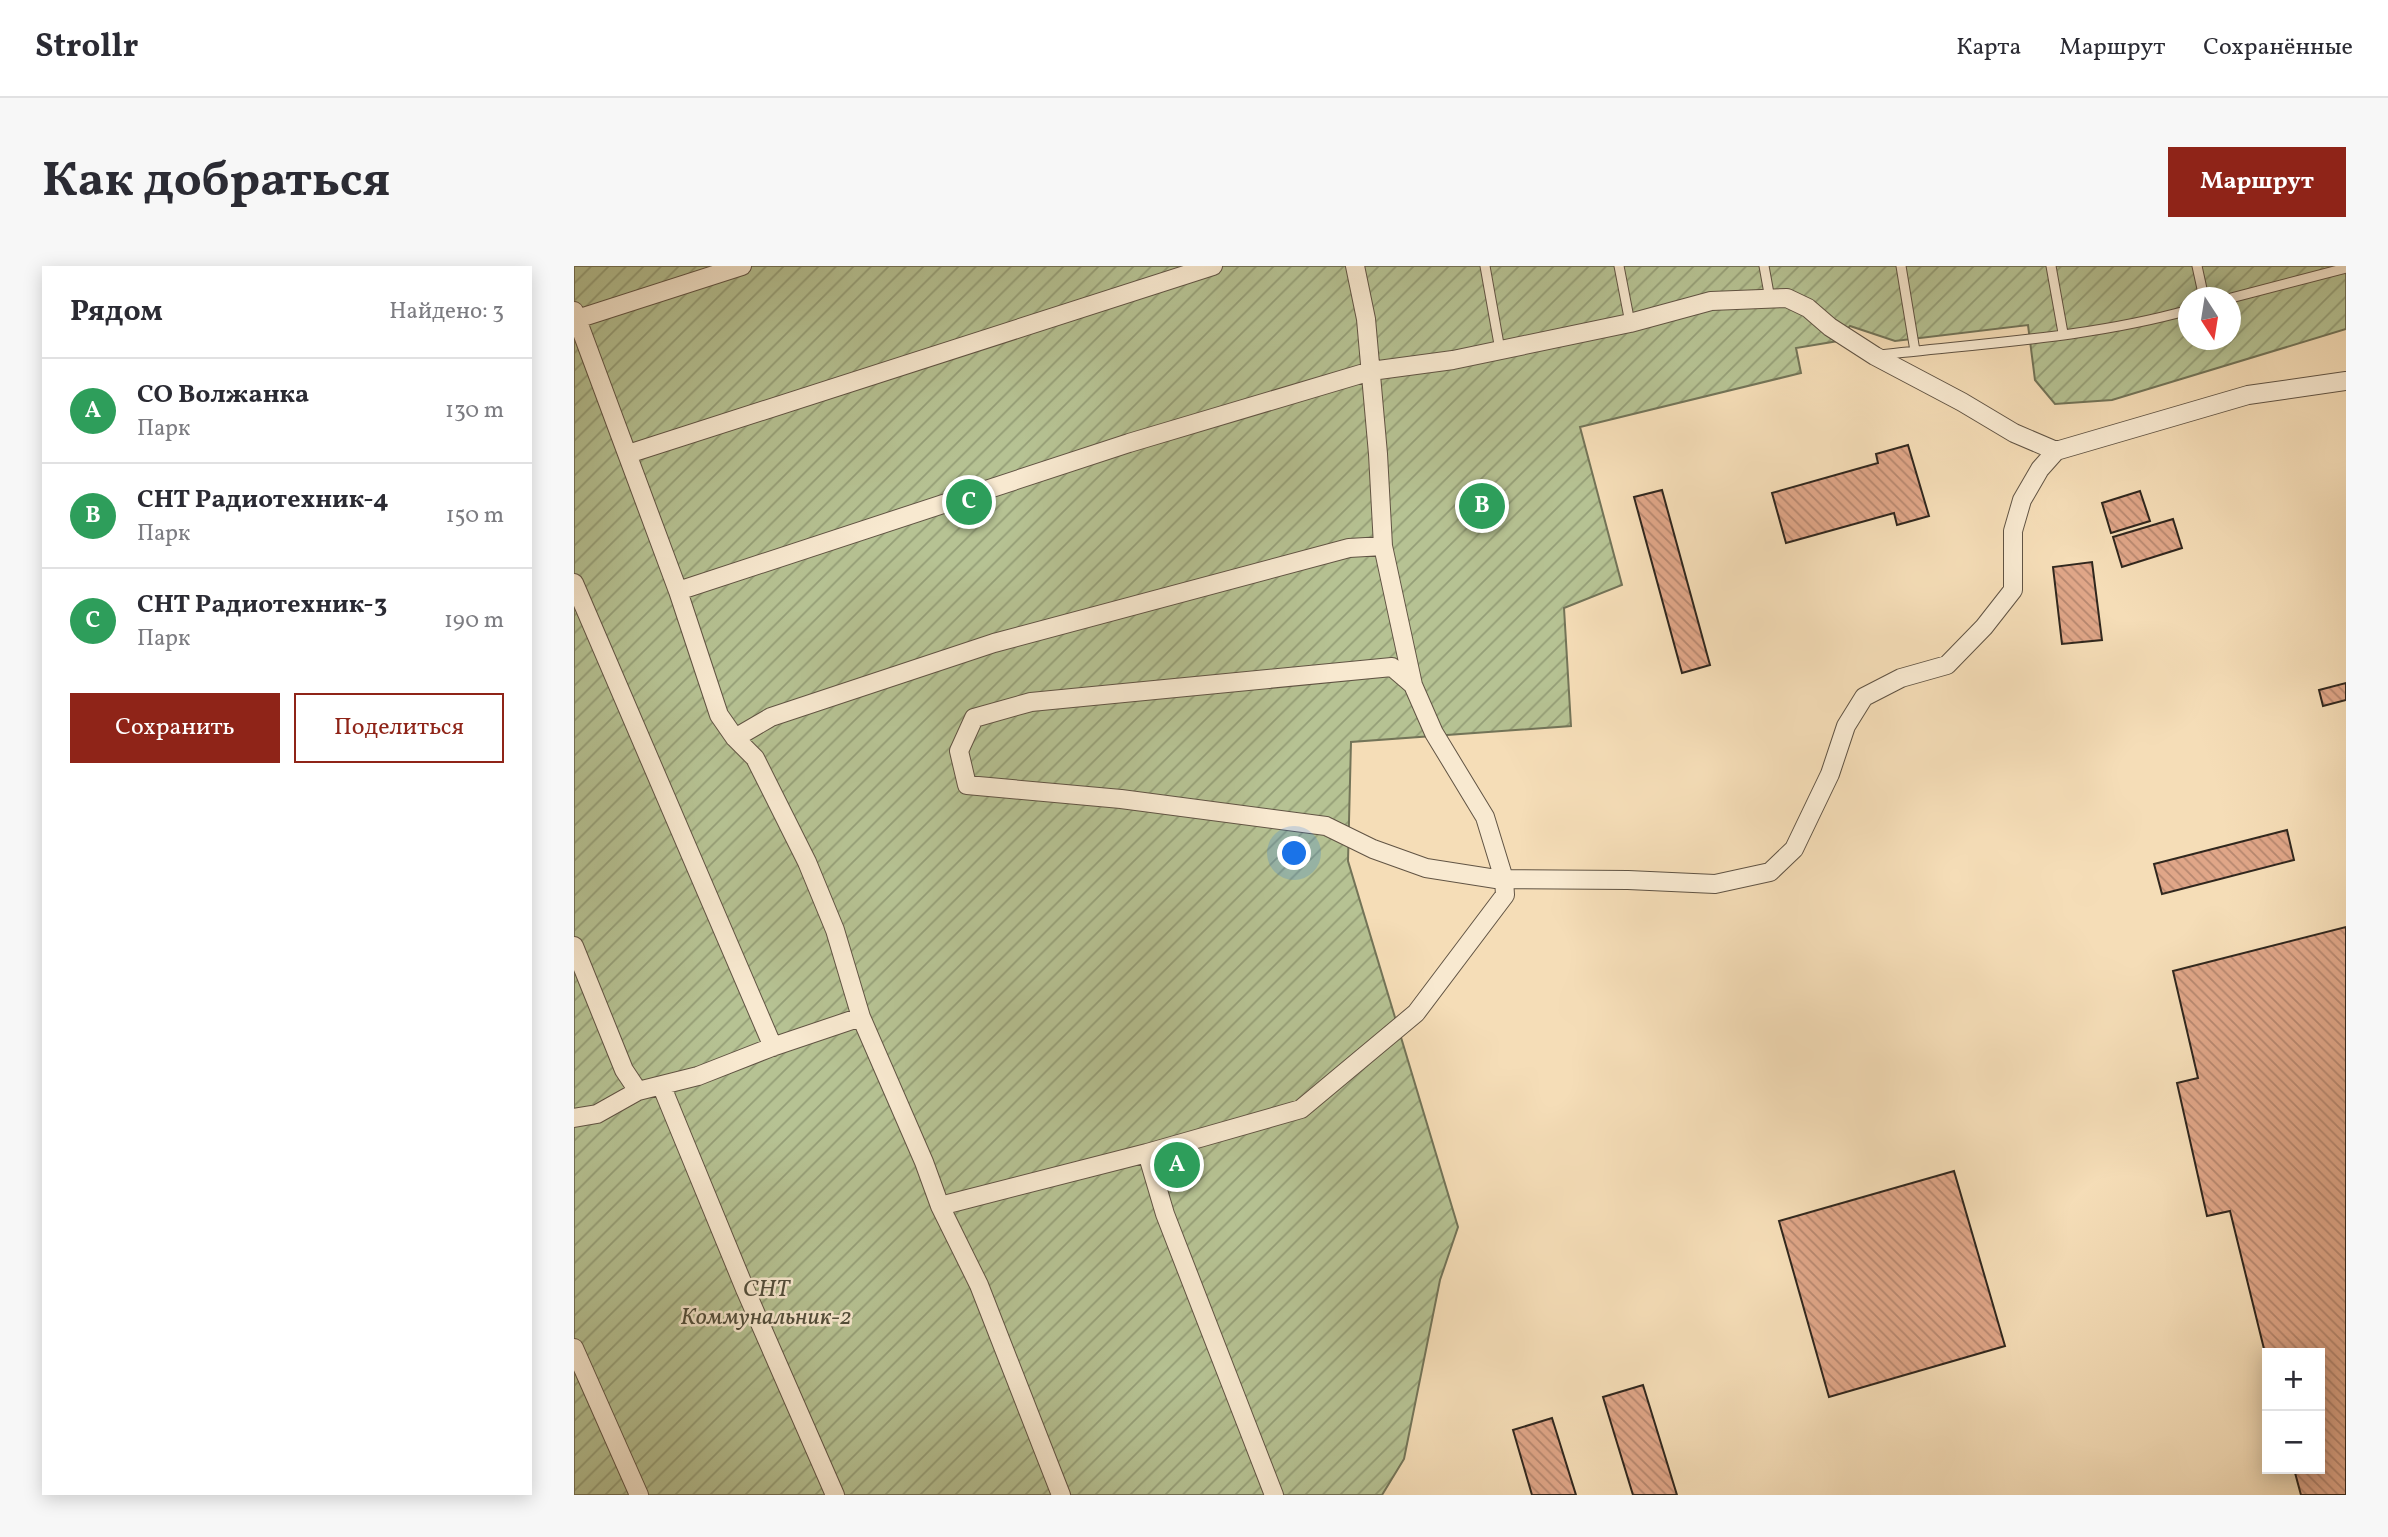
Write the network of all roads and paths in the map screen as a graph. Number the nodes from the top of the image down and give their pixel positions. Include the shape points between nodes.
1 (742, 266) edge
2 (1213, 266) edge
3 (1355, 266) edge
4 (1485, 266) edge
5 (1619, 266) edge
6 (1764, 266) edge
7 (1901, 266) edge
8 (2051, 266) edge
9 (2197, 266) edge
10 (2346, 268) edge
11 (2202, 287) edge
12 (2241, 295) edge
13 (1770, 299) junction
14 (2178, 313) edge
15 (576, 315) edge
16 (1630, 323) junction
17 (2063, 334) junction
18 (1500, 350) junction
19 (1915, 351) junction
20 (1875, 356) junction
21 (1371, 370) junction
22 (2346, 381) edge
23 (2056, 451) junction
24 (628, 454) junction
25 (1383, 546) junction
26 (574, 583) edge
27 (678, 591) junction
28 (1413, 685) junction
29 (735, 738) junction
30 (1504, 879) junction
31 (574, 946) edge
32 (861, 1017) junction
33 (773, 1047) junction
34 (662, 1087) junction
35 (638, 1091) junction
36 (574, 1118) edge
37 (1147, 1153) junction
38 (940, 1206) junction
39 (574, 1348) edge
40 (639, 1495) edge
41 (835, 1495) edge
42 (1061, 1495) edge
43 (1274, 1495) edge

1 - 15 street
2 - 24 street
3 - 21 street
4 - 18 lane
5 - 16 lane
6 - 13 lane
7 - 19 lane
8 - 17 lane
9 - 11 lane
10 - 12 lane
13 - 16 street via 1710,301
13 - 20 street via 1787,298 1808,308
14 - 17 lane
15 - 24 street
16 - 18 street
17 - 19 lane
18 - 21 street
19 - 20 lane
20 - 23 street via 2014,433
21 - 25 street
21 - 27 street via 1129,443
22 - 23 street via 2248,395
23 - 30 street via 2022,500 2013,531 2013,590 1947,665 1901,678 1864,697 1846,726 1830,774 1794,849 1770,872 1716,884
24 - 27 street
25 - 28 street
25 - 29 street via 1349,548 994,643 771,717
26 - 33 street
27 - 29 street via 719,715
28 - 30 street via 1434,733 1485,817
28 - 30 street via 1392,667 1031,702 974,718 959,751 967,785 1121,799 1326,826 1426,868
29 - 32 street via 755,758 807,862 835,930
30 - 37 street via 1505,895 1416,1013 1301,1109
31 - 35 street via 624,1070
32 - 33 street
32 - 38 street
33 - 34 street
34 - 35 street
34 - 41 street
35 - 36 street via 597,1114
37 - 38 street
37 - 43 street via 1165,1214
38 - 42 street via 979,1285
39 - 40 street

